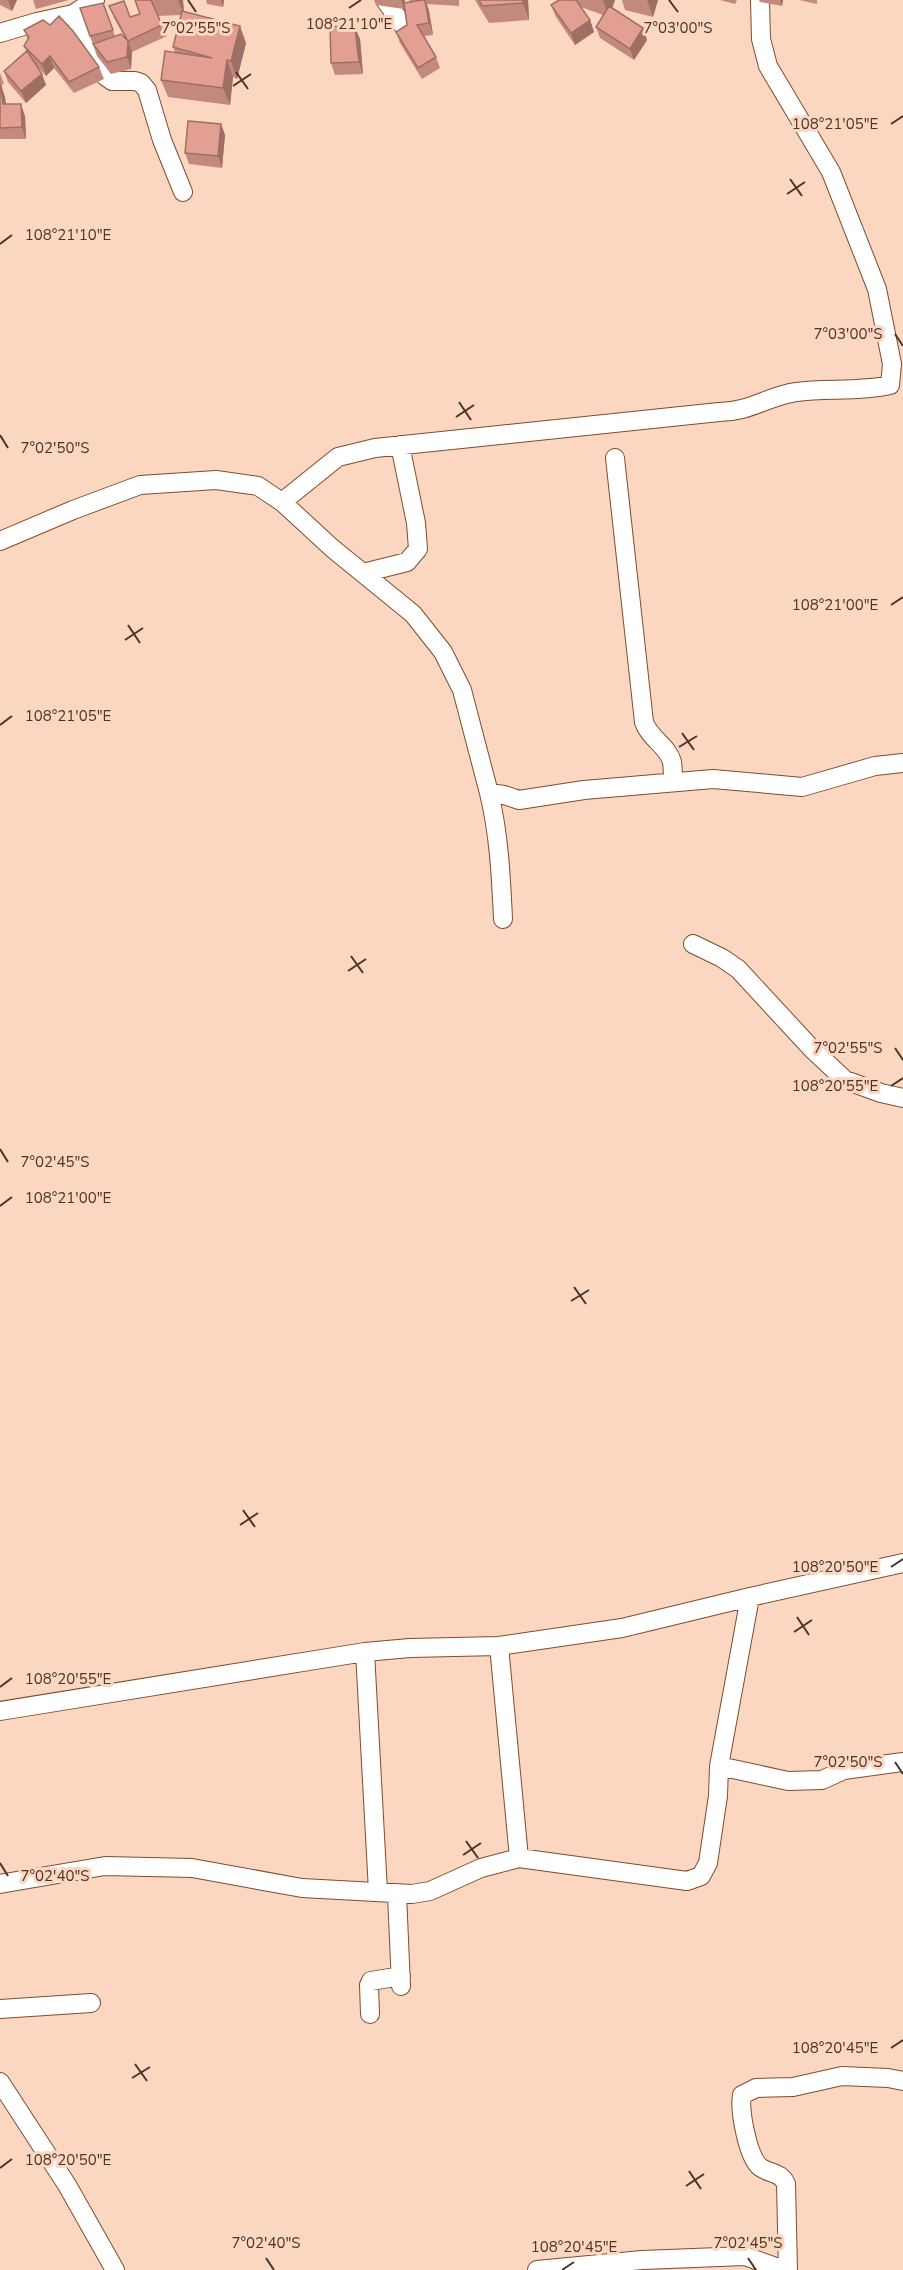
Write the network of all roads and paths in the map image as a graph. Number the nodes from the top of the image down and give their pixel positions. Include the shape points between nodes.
1 (95, 0) edge
2 (385, 0) edge
3 (760, 0) edge
4 (73, 14) junction
5 (0, 33) edge
6 (424, 55) edge
7 (183, 192) dead end
8 (400, 445) junction
9 (615, 458) dead end
10 (282, 502) junction
11 (0, 541) edge
12 (363, 573) junction
13 (903, 763) edge
14 (673, 782) junction
15 (489, 793) junction
16 (503, 919) dead end
17 (693, 944) dead end
18 (903, 1098) edge
19 (903, 1563) edge
20 (750, 1597) junction
21 (499, 1646) junction
22 (365, 1652) junction
23 (0, 1711) edge
24 (903, 1762) edge
25 (719, 1766) junction
26 (519, 1858) junction
27 (0, 1884) edge
28 (378, 1892) junction
29 (397, 1894) junction
30 (91, 2003) dead end
31 (0, 2009) edge
32 (370, 2014) dead end
33 (903, 2081) edge
34 (0, 2082) edge
35 (109, 2269) edge
36 (537, 2270) edge
37 (786, 2270) edge

1 - 4 street
2 - 6 street
3 - 8 street via 761,39 768,66 831,172 877,289 892,364 890,385 792,393 734,412
4 - 5 street
4 - 7 street via 105,76 112,81 135,81 147,90
8 - 10 street via 338,457
8 - 12 street via 416,523 417,549 407,562
9 - 14 street via 644,722 649,734 669,756
10 - 11 street via 258,486 216,480 140,485
10 - 12 street
12 - 15 street via 413,614 443,652 462,690
13 - 14 street via 875,766 802,787 713,779
14 - 15 street via 519,800
15 - 16 street
17 - 18 street via 738,969 845,1080
19 - 20 street
20 - 21 street via 622,1628
20 - 25 street
21 - 22 street
21 - 26 street
22 - 23 street
22 - 28 street
24 - 25 street via 844,1770 822,1780 788,1781
25 - 26 street via 708,1863 700,1876 687,1881
26 - 29 street via 481,1868 430,1891
27 - 28 street via 105,1866 192,1868 302,1888
28 - 29 street
29 - 32 street via 401,1981 371,1981
30 - 31 street
33 - 37 street via 842,2076 793,2087 756,2088 742,2096 742,2118 753,2157 762,2168 782,2176 786,2184
34 - 35 street via 67,2185
36 - 37 street via 745,2256

